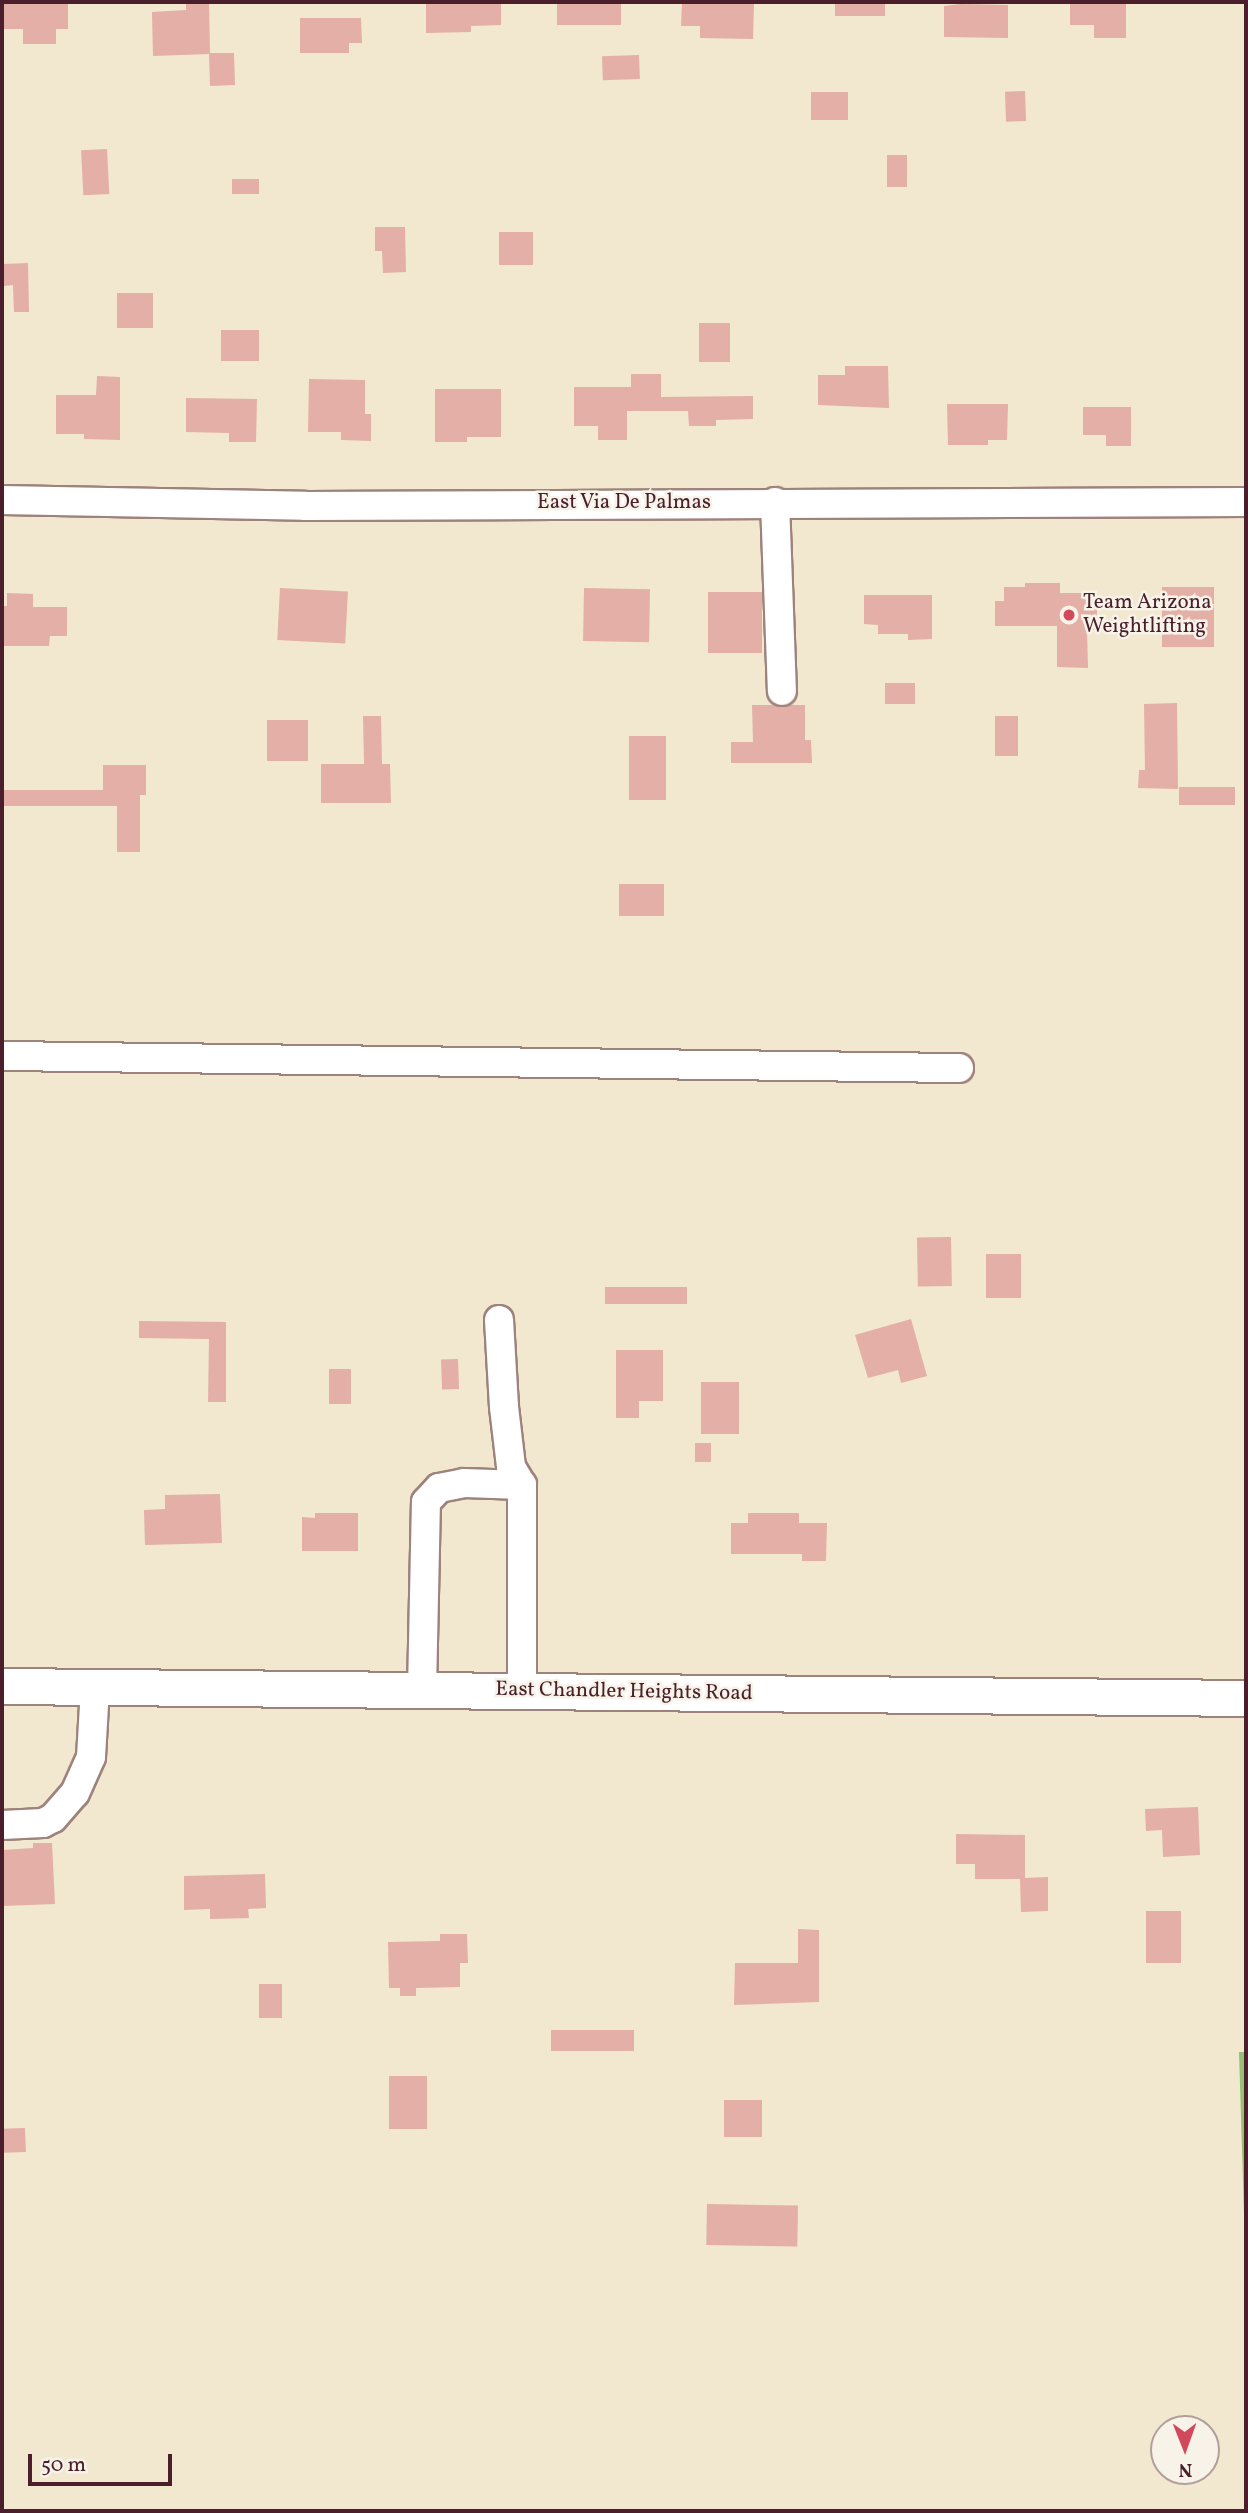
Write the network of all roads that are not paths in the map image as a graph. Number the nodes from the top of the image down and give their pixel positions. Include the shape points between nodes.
1 (2, 500) edge
2 (775, 502) junction
3 (1246, 502) edge
4 (782, 691) dead end
5 (2, 1056) edge
6 (959, 1068) dead end
7 (499, 1320) dead end
8 (522, 1485) junction
9 (2, 1686) edge
10 (95, 1687) junction
11 (422, 1691) junction
12 (522, 1692) junction
13 (1246, 1698) edge
14 (2, 1825) edge

1 - 2 street, East Via De Palmas via 305,506
2 - 3 street, East Via De Palmas
2 - 4 street
5 - 6 street
7 - 8 street via 511,1468
8 - 11 street via 464,1483 439,1488 425,1502
8 - 12 street
9 - 10 main road, East Chandler Heights Road
10 - 11 main road, East Chandler Heights Road
10 - 14 street via 91,1757 75,1793 43,1823
11 - 12 main road, East Chandler Heights Road
12 - 13 main road, East Chandler Heights Road

